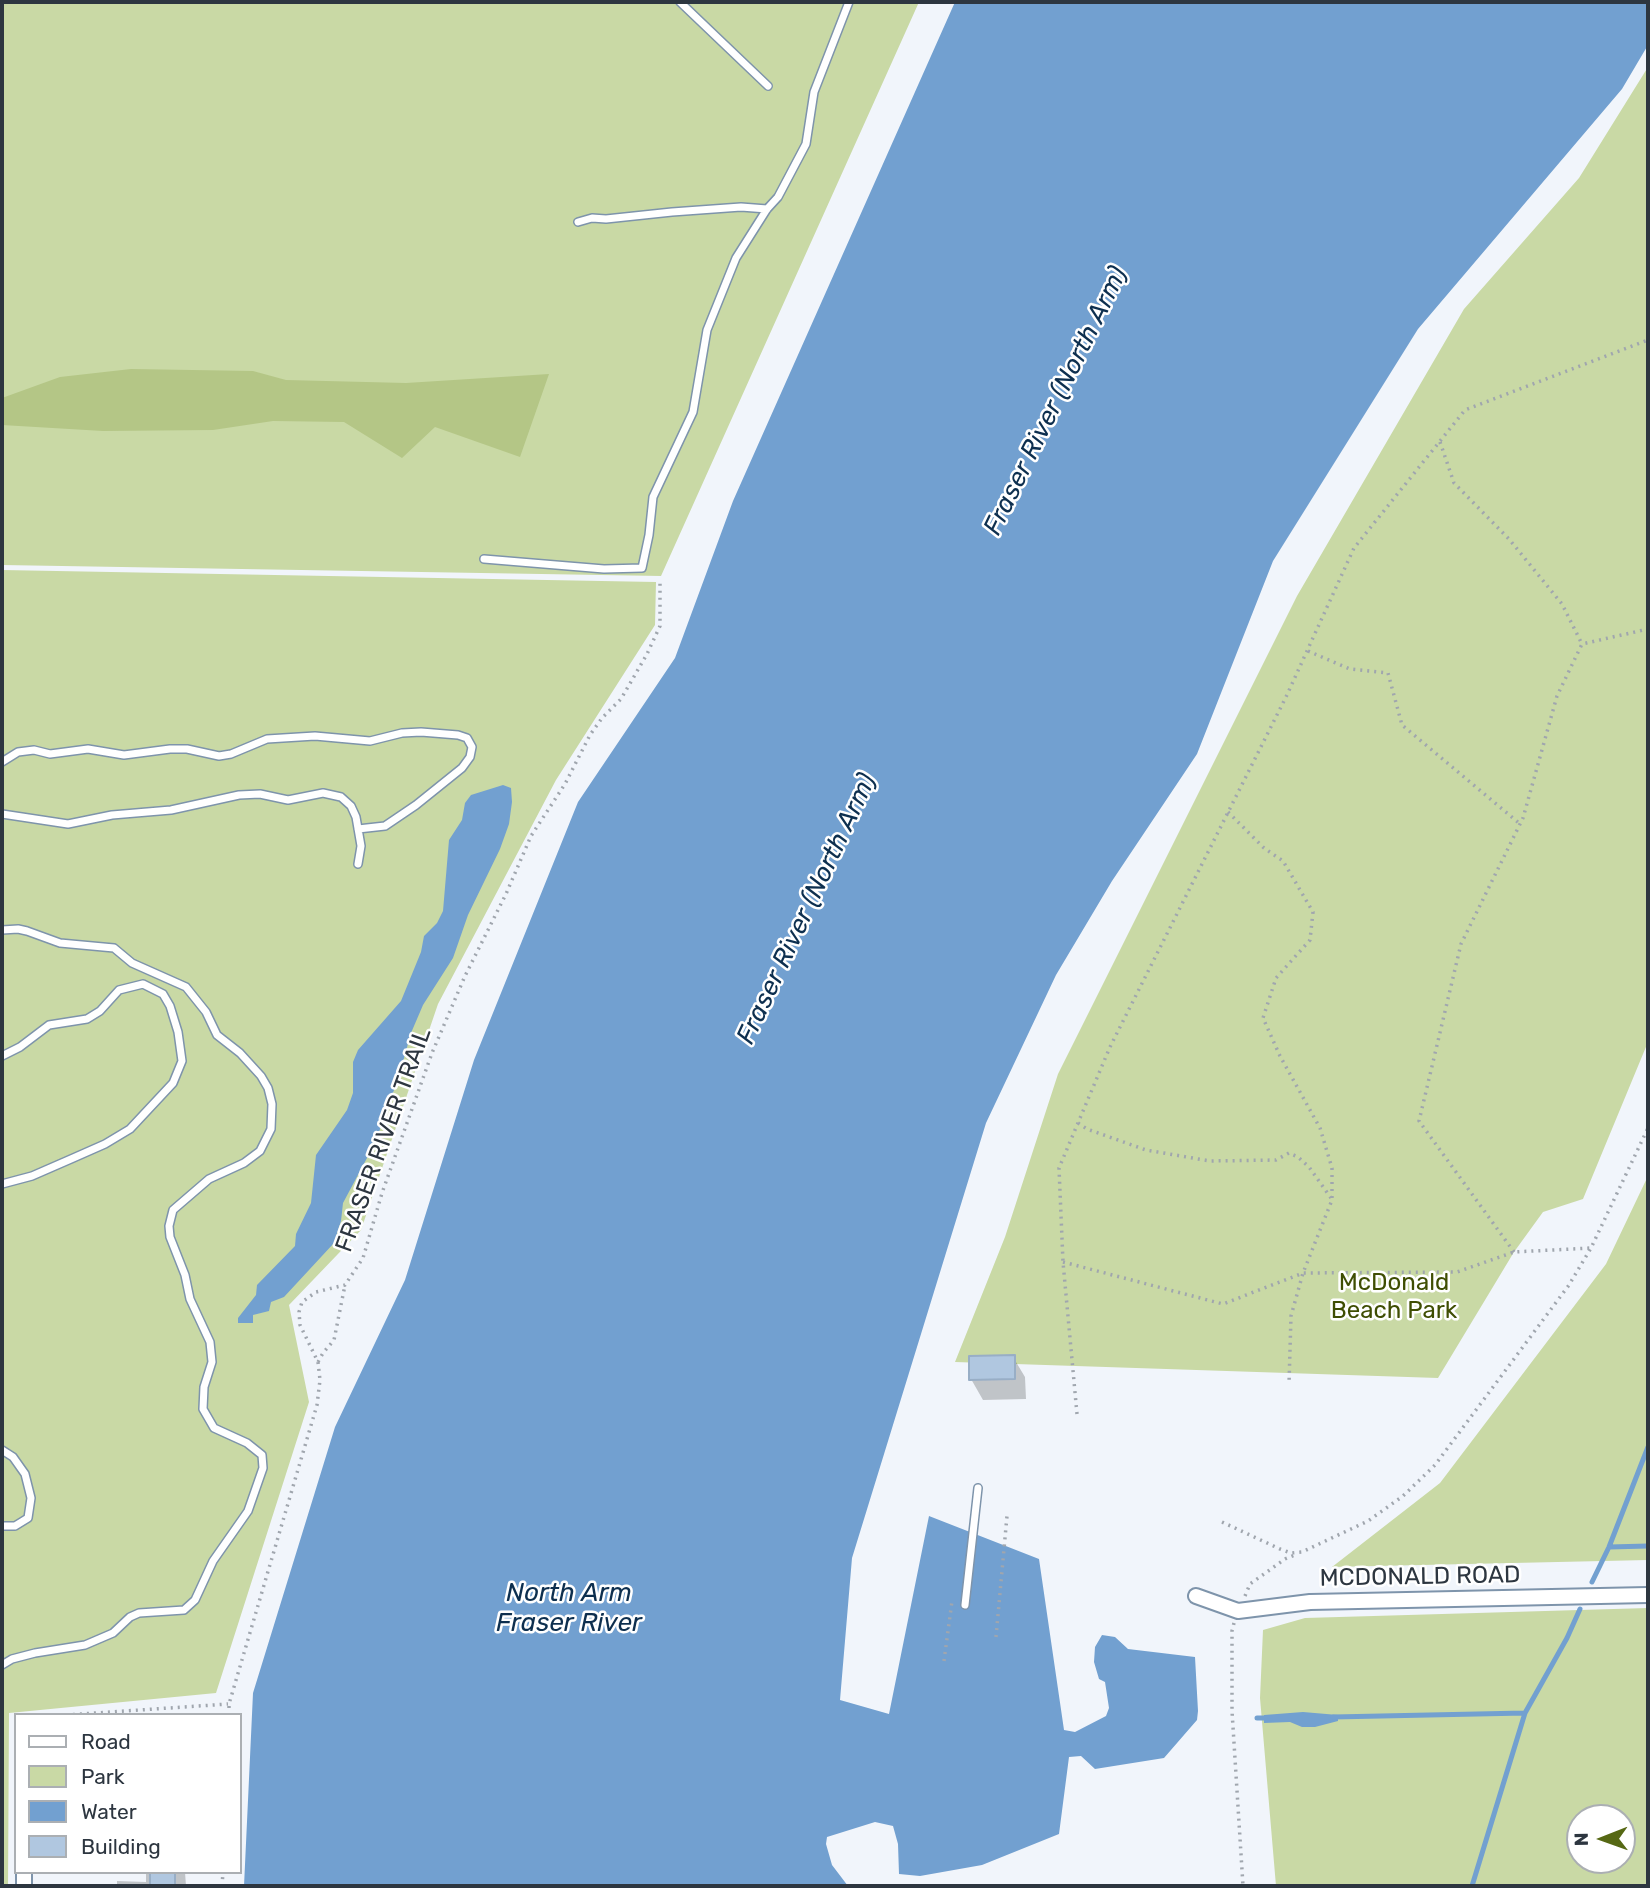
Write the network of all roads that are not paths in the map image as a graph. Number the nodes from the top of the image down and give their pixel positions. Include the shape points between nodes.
1 (680, 2) edge
2 (849, 2) edge
3 (768, 86) dead end
4 (766, 209) junction
5 (578, 222) dead end
6 (484, 559) dead end
7 (2, 762) edge
8 (2, 814) edge
9 (358, 829) junction
10 (358, 864) dead end
11 (2, 930) edge
12 (2, 1056) edge
13 (2, 1184) edge
14 (2, 1450) edge
15 (978, 1488) dead end
16 (2, 1526) edge
17 (1648, 1595) edge
18 (1196, 1597) dead end
19 (965, 1605) dead end
20 (2, 1665) edge

1 - 3 lane
2 - 4 lane via 814,92 806,144 778,197
4 - 5 lane via 741,207
4 - 6 lane via 736,258 707,330 693,411 653,497 642,568
7 - 9 lane via 18,752 34,750 50,754 88,749 124,755 187,749 219,756 267,739 315,736 370,741 421,732 467,738 472,747 462,768 385,825
8 - 9 lane via 68,824 172,810 239,795 288,800 323,793 341,797 351,806
9 - 10 lane
11 - 20 lane via 27,931 60,943 114,948 132,963 186,987 217,1035 261,1076 272,1104 271,1129 260,1151 209,1180 173,1210 169,1226 190,1299 210,1342 212,1362 203,1409 214,1428 262,1455 263,1468 248,1511 213,1560 195,1600 184,1610 139,1614 113,1633 85,1645 35,1653
12 - 13 lane via 49,1025 87,1019 118,990 143,984 163,994 170,1006 181,1061 173,1083 130,1129 71,1159
14 - 16 lane via 25,1474 31,1498 28,1518 15,1526
15 - 19 lane
17 - 18 street, MCDONALD ROAD via 1310,1602 1238,1611

